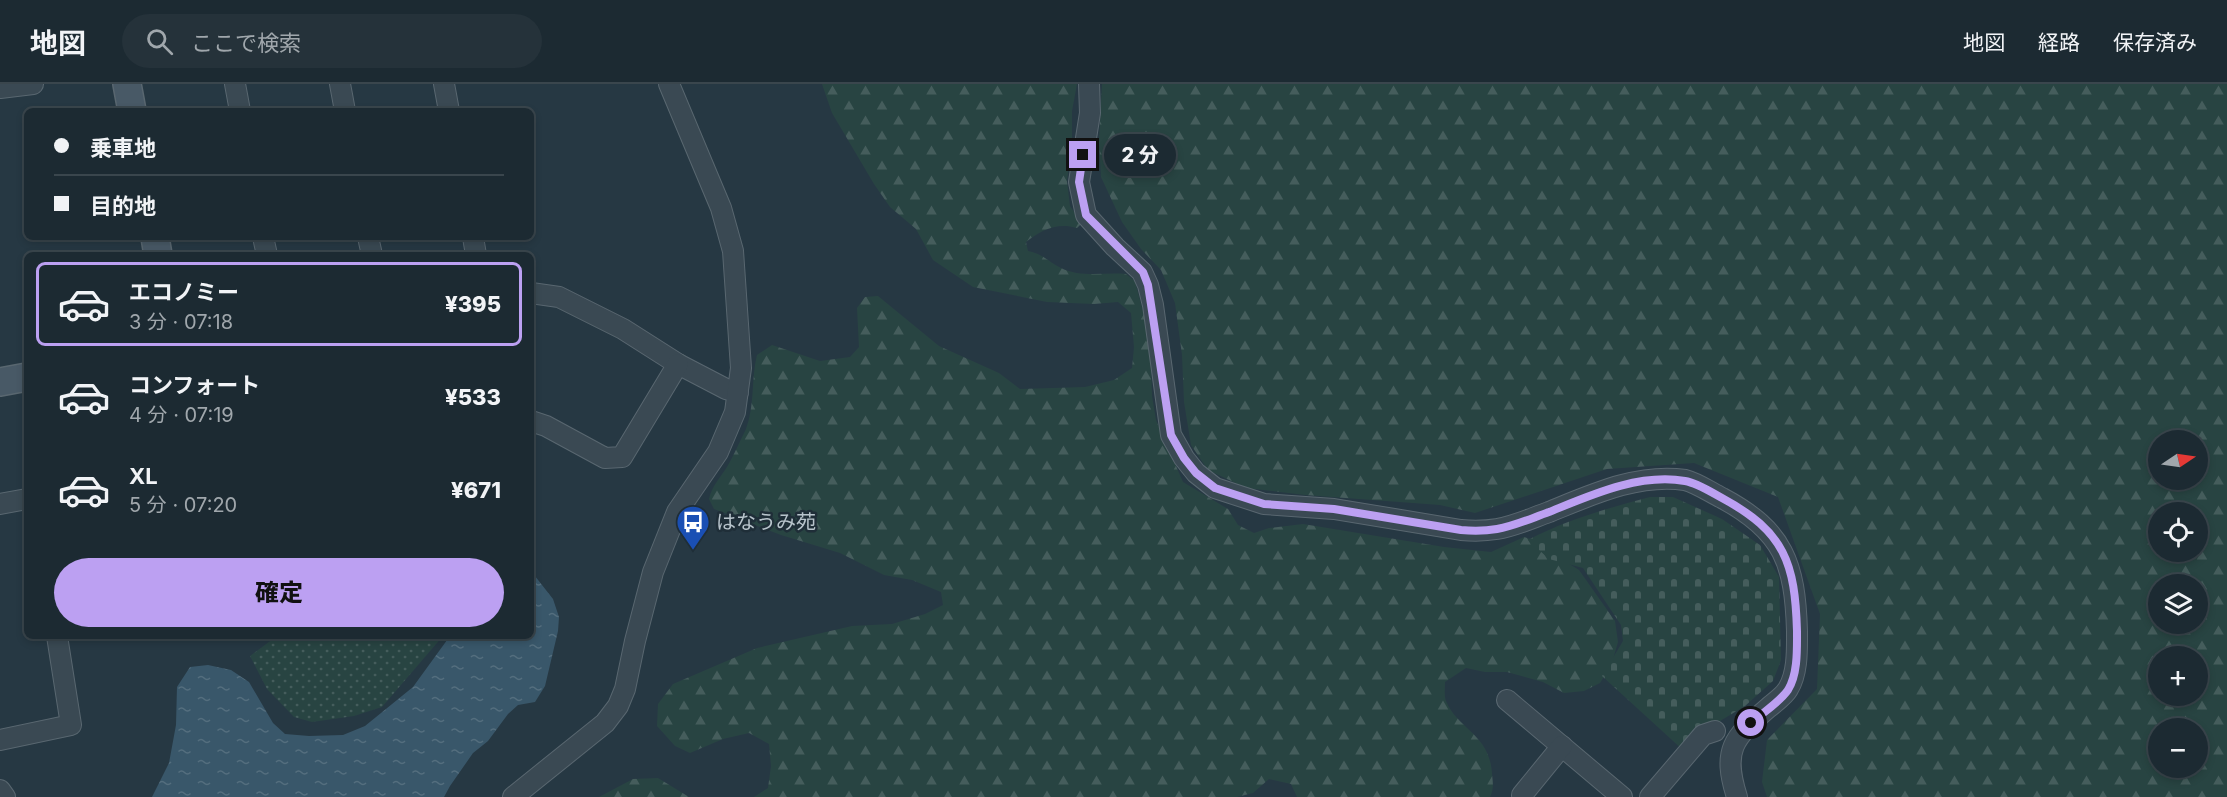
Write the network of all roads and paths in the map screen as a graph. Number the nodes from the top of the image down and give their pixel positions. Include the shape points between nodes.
1 (128, 84) edge
2 (235, 84) edge
3 (340, 84) edge
4 (444, 84) edge
5 (669, 84) edge
6 (1089, 84) edge
7 (25, 85) edge
8 (0, 88) edge
9 (132, 108) edge
10 (239, 108) edge
11 (344, 108) edge
12 (448, 108) edge
13 (534, 293) edge
14 (678, 364) junction
15 (24, 378) edge
16 (0, 382) edge
17 (738, 392) junction
18 (534, 422) edge
19 (24, 500) edge
20 (0, 504) edge
21 (58, 639) edge
22 (1507, 700) dead end
23 (1714, 731) dead end
24 (0, 740) edge
25 (1562, 746) junction
26 (0, 790) edge
27 (1522, 795) dead end
28 (5, 797) edge
29 (513, 797) edge
30 (1622, 797) edge
31 (1650, 797) edge
32 (1737, 797) edge

1 - 9 street
2 - 10 street
3 - 11 street
4 - 12 street
5 - 17 street via 721,208 733,251 741,368
6 - 32 street via 1090,113 1079,182 1086,215 1143,272 1153,305 1171,435 1196,473 1215,488 1264,504 1334,509 1479,531 1523,522 1624,485 1652,479 1687,481 1732,503 1773,536 1785,555 1796,595 1796,664 1788,689 1741,733 1732,749 1730,765
7 - 8 street
13 - 14 street via 559,297 623,329
14 - 17 street
14 - 18 street via 622,458 605,458
15 - 16 street
17 - 29 street via 735,412 718,452 676,512 653,572 618,706 605,723
19 - 20 street
21 - 24 street via 72,724
22 - 25 street
23 - 31 street via 1703,735
25 - 27 street
25 - 30 street
26 - 28 street

